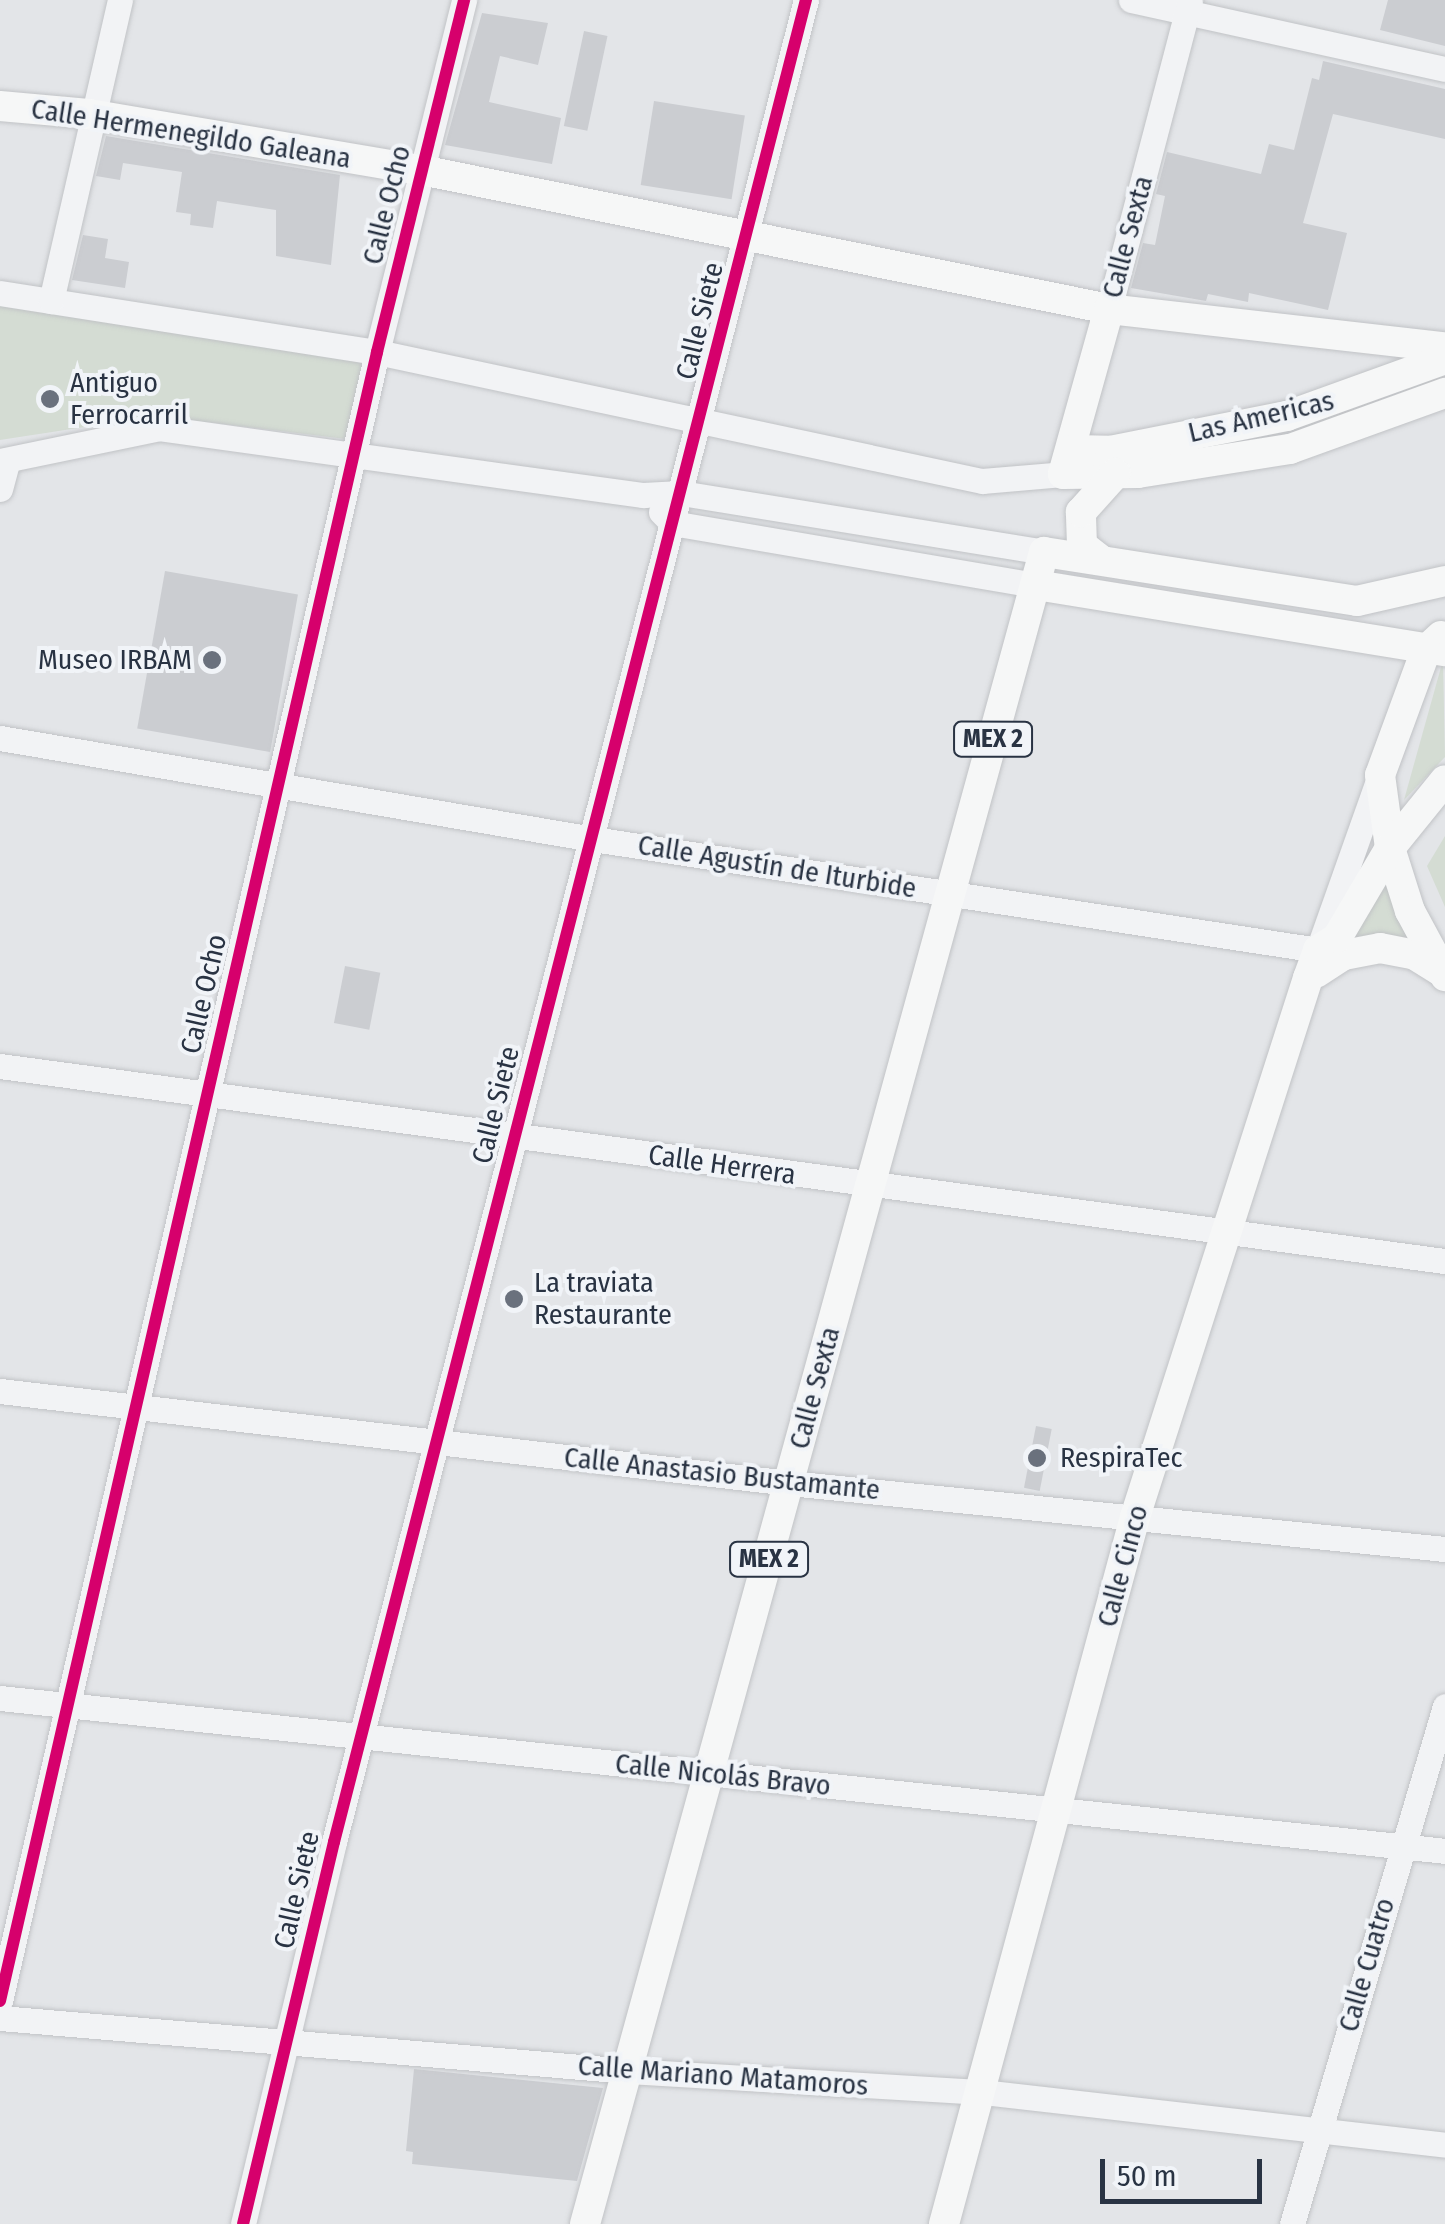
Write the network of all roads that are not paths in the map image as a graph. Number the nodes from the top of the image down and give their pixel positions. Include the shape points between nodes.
1 (120, 0) edge
2 (464, 0) edge
3 (806, 0) edge
4 (1132, 0) edge
5 (1188, 7) edge
6 (1445, 70) edge
7 (0, 106) edge
8 (89, 114) junction
9 (421, 170) junction
10 (748, 233) junction
11 (0, 293) edge
12 (51, 301) junction
13 (1109, 309) junction
14 (1355, 342) junction
15 (1440, 346) edge
16 (377, 352) junction
17 (1445, 393) edge
18 (1350, 396) junction
19 (1286, 416) junction
20 (700, 424) junction
21 (1290, 449) junction
22 (354, 456) junction
23 (4, 461) edge
24 (1067, 462) junction
25 (1116, 473) junction
26 (0, 489) edge
27 (681, 493) junction
28 (643, 495) junction
29 (824, 517) junction
30 (672, 523) junction
31 (820, 549) junction
32 (1044, 552) junction
33 (1101, 560) junction
34 (1445, 581) edge
35 (1231, 584) junction
36 (1036, 585) junction
37 (1222, 614) junction
38 (1380, 640) junction
39 (1439, 645) edge
40 (1414, 680) junction
41 (0, 738) edge
42 (1380, 775) junction
43 (1445, 780) edge
44 (278, 785) junction
45 (593, 839) junction
46 (1390, 848) junction
47 (950, 893) junction
48 (1323, 961) junction
49 (1445, 976) edge
50 (0, 1066) edge
51 (208, 1092) junction
52 (514, 1134) junction
53 (869, 1187) junction
54 (1223, 1231) junction
55 (1445, 1260) edge
56 (0, 1391) edge
57 (135, 1405) junction
58 (436, 1441) junction
59 (789, 1484) junction
60 (1136, 1517) junction
61 (1445, 1548) edge
62 (0, 1698) edge
63 (68, 1706) junction
64 (1445, 1706) edge
65 (361, 1738) junction
66 (712, 1774) junction
67 (1058, 1809) junction
68 (1401, 1847) junction
69 (1445, 1852) edge
70 (0, 2001) edge
71 (0, 2018) edge
72 (287, 2042) junction
73 (628, 2071) junction
74 (983, 2092) junction
75 (1320, 2132) junction
76 (1445, 2145) edge
77 (243, 2224) edge
78 (585, 2224) edge
79 (944, 2224) edge
80 (1292, 2224) edge

1 - 8 street
2 - 9 street, Calle Ocho
3 - 10 street, Calle Siete
4 - 5 street
5 - 6 street
5 - 13 street, Calle Sexta
7 - 8 main road, Calle Hermenegildo Galeana
8 - 9 main road, Calle Hermenegildo Galeana
8 - 12 street
9 - 10 main road, Calle Hermenegildo Galeana
9 - 16 street, Calle Ocho
10 - 13 main road, Calle Hermenegildo Galeana
10 - 20 street, Calle Siete
11 - 12 street
12 - 16 street
13 - 14 main road, Calle Hermenegildo Galeana
13 - 24 main road, Calle Sexta
14 - 15 main road, Calle Hermenegildo Galeana
14 - 18 main road via 1367,366
15 - 18 main road, Las Americas
16 - 20 street
16 - 22 street, Calle Ocho
17 - 21 main road, Las Americas
18 - 19 main road, Las Americas
19 - 21 main road
19 - 24 main road, Las Americas
20 - 24 street via 982,481 1036,482
20 - 27 street, Calle Siete
21 - 25 main road, Las Americas
22 - 23 street via 159,428
22 - 28 street
22 - 44 street, Calle Ocho
23 - 26 street
24 - 25 main road, Las Americas
25 - 33 main road via 1082,512 1082,545
27 - 28 street
27 - 29 street
27 - 30 street, Calle Siete
28 - 30 street
29 - 31 street
29 - 32 street
30 - 31 street
30 - 45 street, Calle Siete
31 - 36 street
32 - 33 main road
32 - 36 main road, Calle Sexta
33 - 35 main road
34 - 35 main road via 1357,601
35 - 37 main road
36 - 37 main road
36 - 47 main road, Calle Sexta / MEX 2
37 - 38 main road
38 - 39 main road
38 - 40 main road
39 - 40 main road
40 - 42 main road
41 - 44 street, Calle Agustín de Iturbide
42 - 46 main road
42 - 48 street
43 - 46 main road, Calle Cinco
44 - 45 street, Calle Agustín de Iturbide
44 - 51 street, Calle Ocho
45 - 47 street, Calle Agustín de Iturbide
45 - 52 street, Calle Siete
46 - 48 main road, Calle Cinco
46 - 49 main road via 1410,911
47 - 48 street, Calle Agustín de Iturbide
47 - 53 main road, Calle Sexta / MEX 2
48 - 49 main road via 1398,950
48 - 54 main road, Calle Cinco
50 - 51 street, Calle Herrera
51 - 52 street, Calle Herrera
51 - 57 street, Calle Ocho
52 - 53 street, Calle Herrera
52 - 58 street, Calle Siete
53 - 54 street, Calle Herrera
53 - 59 main road, Calle Sexta / MEX 2
54 - 55 street, Calle Herrera
54 - 60 main road, Calle Cinco
56 - 57 street, Calle Anastasio Bustamante
57 - 58 street, Calle Anastasio Bustamante
57 - 63 street, Calle Ocho
58 - 59 street, Calle Anastasio Bustamante
58 - 65 street, Calle Siete
59 - 60 street, Calle Anastasio Bustamante
59 - 66 main road, Calle Sexta / MEX 2
60 - 61 street, Calle Anastasio Bustamante
60 - 67 main road, Calle Cinco
62 - 63 street, Calle Nicolás Bravo
63 - 65 street, Calle Nicolás Bravo
63 - 70 street, Calle Ocho
64 - 68 street, Calle Cuatro
65 - 66 street, Calle Nicolás Bravo
65 - 72 street, Calle Siete
66 - 67 street, Calle Nicolás Bravo
66 - 73 main road, Calle Sexta / MEX 2
67 - 68 street, Calle Nicolás Bravo
67 - 74 main road, Calle Cinco
68 - 69 street, Calle Nicolás Bravo
68 - 75 street, Calle Cuatro
71 - 72 street, Calle Mariano Matamoros
72 - 73 street, Calle Mariano Matamoros
72 - 77 street, Calle Siete
73 - 74 street, Calle Mariano Matamoros
73 - 78 main road, Calle Sexta / MEX 2
74 - 75 street, Calle Mariano Matamoros
74 - 79 main road, Calle Cinco
75 - 76 street, Calle Mariano Matamoros
75 - 80 street, Calle Cuatro

